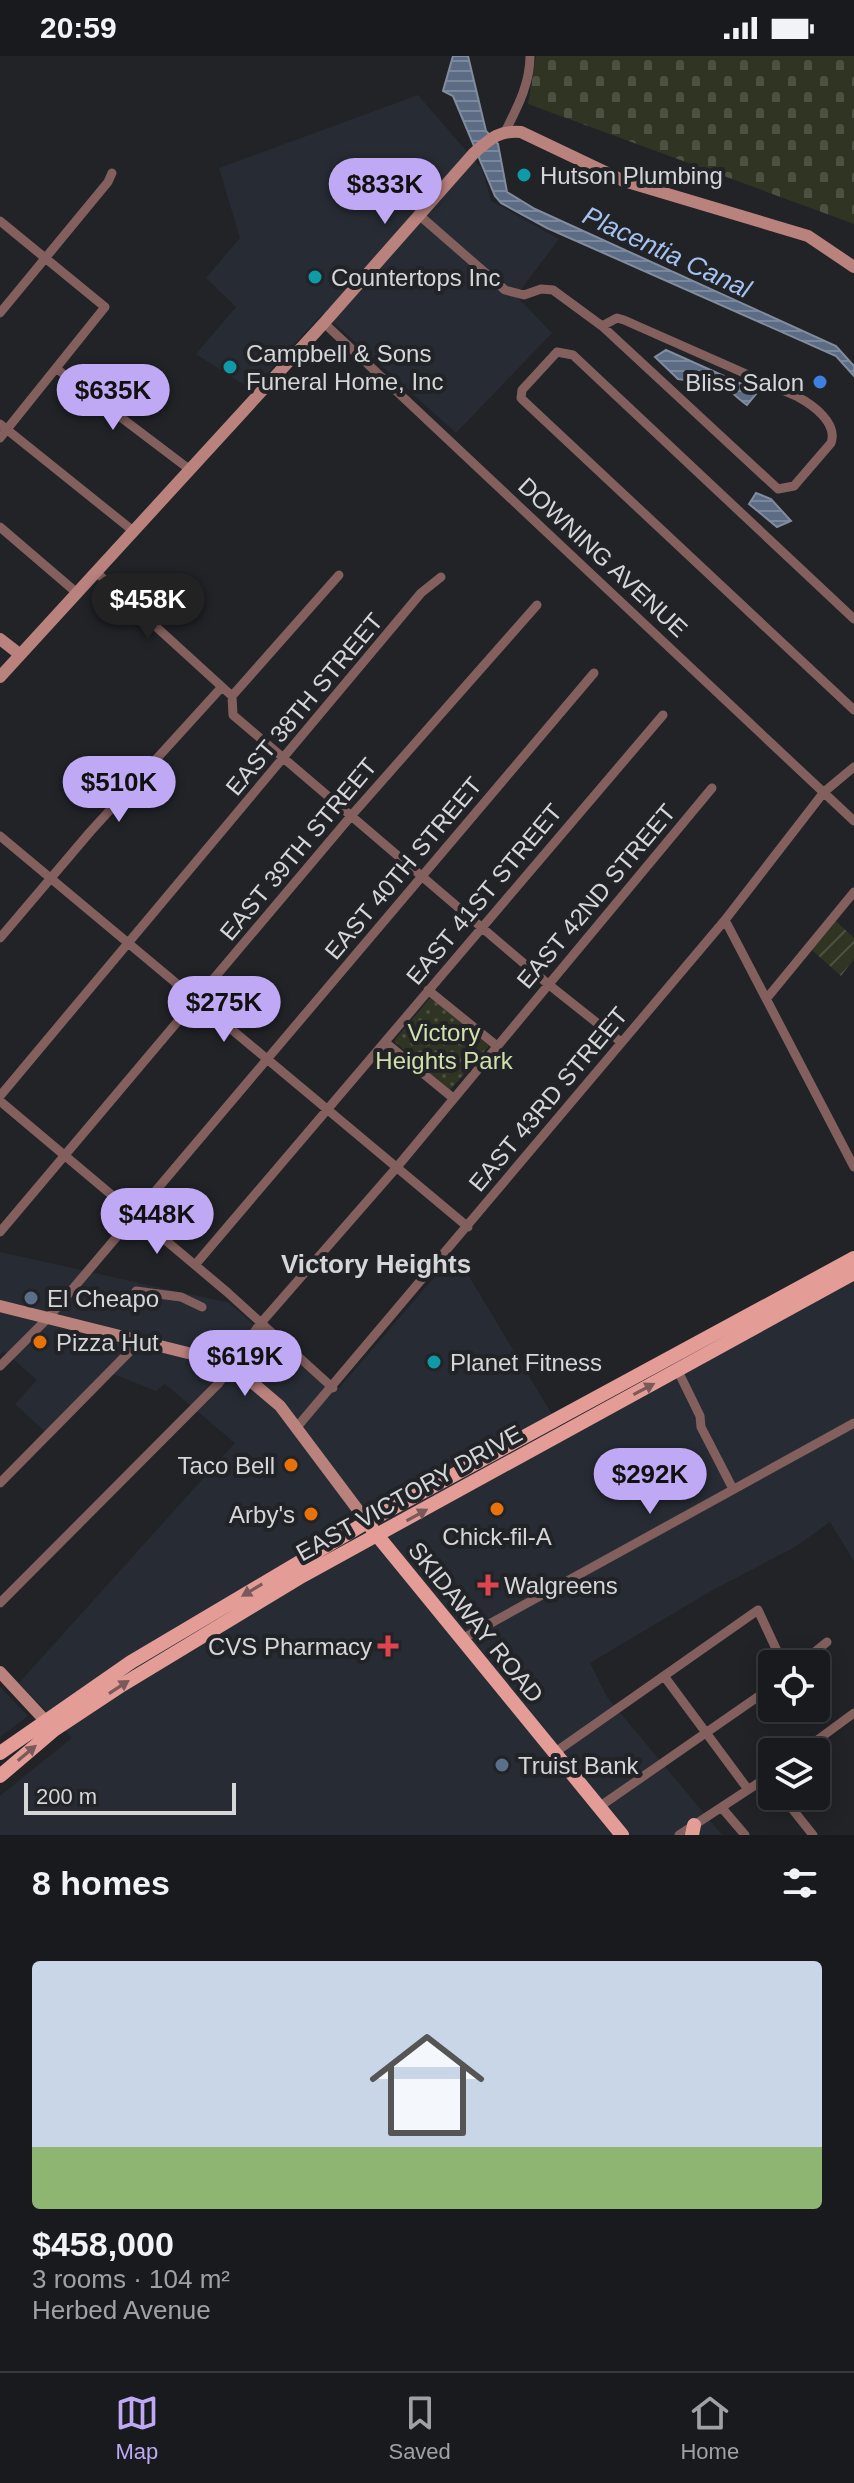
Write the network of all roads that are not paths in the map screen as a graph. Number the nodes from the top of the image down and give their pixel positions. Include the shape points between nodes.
1 (530, 56) edge
2 (500, 133) junction
3 (112, 173) dead end
4 (419, 215) junction
5 (0, 221) edge
6 (43, 259) junction
7 (854, 267) edge
8 (0, 313) edge
9 (324, 323) junction
10 (602, 326) junction
11 (57, 369) junction
12 (2, 430) edge
13 (189, 469) junction
14 (0, 527) edge
15 (132, 530) junction
16 (96, 572) junction
17 (339, 575) dead end
18 (441, 577) dead end
19 (77, 593) junction
20 (537, 605) dead end
21 (854, 619) edge
22 (0, 639) edge
23 (18, 653) junction
24 (594, 673) dead end
25 (0, 677) edge
26 (220, 689) junction
27 (232, 696) junction
28 (854, 710) edge
29 (663, 715) dead end
30 (284, 760) junction
31 (854, 767) edge
32 (712, 788) dead end
33 (824, 792) junction
34 (351, 816) junction
35 (854, 821) edge
36 (0, 836) edge
37 (423, 876) junction
38 (51, 878) junction
39 (854, 892) edge
40 (725, 920) junction
41 (481, 928) junction
42 (0, 938) edge
43 (129, 943) junction
44 (548, 984) junction
45 (428, 990) junction
46 (197, 998) junction
47 (767, 998) junction
48 (621, 1042) junction
49 (386, 1043) junction
50 (497, 1046) junction
51 (266, 1061) junction
52 (453, 1098) junction
53 (0, 1099) edge
54 (327, 1110) junction
55 (62, 1156) junction
56 (397, 1167) junction
57 (854, 1167) edge
58 (134, 1216) junction
59 (468, 1227) junction
60 (0, 1232) edge
61 (854, 1258) edge
62 (195, 1265) junction
63 (854, 1273) edge
64 (136, 1291) dead end
65 (0, 1306) edge
66 (202, 1307) dead end
67 (769, 1312) junction
68 (48, 1318) junction
69 (260, 1324) junction
70 (139, 1342) junction
71 (0, 1366) edge
72 (229, 1367) junction
73 (678, 1371) junction
74 (333, 1388) junction
75 (854, 1423) edge
76 (297, 1427) junction
77 (0, 1483) edge
78 (733, 1489) junction
79 (367, 1522) junction
80 (378, 1537) junction
81 (0, 1603) edge
82 (462, 1639) junction
83 (827, 1642) dead end
84 (777, 1650) edge
85 (817, 1650) edge
86 (0, 1672) edge
87 (664, 1676) junction
88 (758, 1697) edge
89 (854, 1713) edge
90 (50, 1724) junction
91 (706, 1733) junction
92 (820, 1738) edge
93 (0, 1753) edge
94 (554, 1753) junction
95 (0, 1776) edge
96 (758, 1783) edge
97 (747, 1788) junction
98 (599, 1807) junction
99 (722, 1808) junction
100 (793, 1810) edge
101 (693, 1830) edge
102 (622, 1835) edge
103 (679, 1835) edge
104 (745, 1835) edge
105 (813, 1835) edge

1 - 2 street via 524,92
2 - 4 street via 474,153
2 - 7 street via 521,132 624,181 808,236
3 - 6 street
4 - 9 street
4 - 10 street via 505,290 524,295 553,290
5 - 6 street
6 - 8 street
6 - 11 street via 105,307
9 - 13 street
9 - 33 street, DOWNING AVENUE
10 - 10 street via 624,320 810,403 831,427 831,443 794,486 778,489
11 - 12 street
11 - 13 street
12 - 15 street
13 - 15 street
14 - 19 street
15 - 16 street
16 - 19 street
16 - 26 street
17 - 27 street
18 - 30 street, EAST 38TH STREET via 421,593
19 - 23 street
20 - 34 street, EAST 39TH STREET
21 - 28 street via 573,355 557,352 522,390 525,402
22 - 23 street
23 - 25 street
24 - 37 street, EAST 40TH STREET
26 - 27 street
26 - 38 street
27 - 30 street via 233,715
29 - 41 street, EAST 41ST STREET
30 - 34 street
30 - 43 street, EAST 38TH STREET
31 - 33 street, EAST 43RD STREET
32 - 44 street, EAST 42ND STREET
33 - 35 street, DOWNING AVENUE
33 - 40 street, EAST 43RD STREET
34 - 37 street
34 - 46 street, EAST 39TH STREET
36 - 38 street
37 - 41 street
37 - 51 street, EAST 40TH STREET
38 - 42 street
38 - 43 street
39 - 47 street
40 - 47 street
40 - 48 street, EAST 43RD STREET
41 - 44 street
41 - 45 street, EAST 41ST STREET
43 - 46 street
43 - 53 street, EAST 38TH STREET
44 - 48 street
44 - 50 street, EAST 42ND STREET
45 - 49 street, EAST 41ST STREET
45 - 50 street
46 - 51 street
46 - 55 street, EAST 39TH STREET
47 - 57 street
48 - 59 street, EAST 43RD STREET
49 - 52 street
49 - 54 street, EAST 41ST STREET
50 - 52 street, EAST 42ND STREET
51 - 54 street
51 - 58 street, EAST 40TH STREET
52 - 56 street, EAST 42ND STREET
53 - 55 street
54 - 56 street
54 - 62 street, EAST 41ST STREET
55 - 58 street
55 - 60 street, EAST 39TH STREET
56 - 59 street
56 - 69 street, EAST 42ND STREET
58 - 62 street
58 - 68 street, EAST 40TH STREET
59 - 74 street, EAST 43RD STREET
61 - 67 main road, EAST VICTORY DRIVE
62 - 69 street
63 - 67 main road, EAST VICTORY DRIVE
64 - 66 street via 181,1297
65 - 68 street, SKIDAWAY ROAD
67 - 73 main road, EAST VICTORY DRIVE
67 - 79 main road, EAST VICTORY DRIVE
68 - 70 street, SKIDAWAY ROAD
68 - 71 street, EAST 40TH STREET
69 - 72 street, EAST 42ND STREET
69 - 74 street
70 - 72 street, SKIDAWAY ROAD
70 - 77 street
72 - 76 street, SKIDAWAY ROAD via 260,1386
72 - 81 street, EAST 42ND STREET via 207,1396
73 - 78 street
80 -> 73 main road, EAST VICTORY DRIVE
74 - 76 street, EAST 43RD STREET
75 - 78 street
76 - 79 street, SKIDAWAY ROAD
78 - 82 street
79 - 80 main road, SKIDAWAY ROAD
79 -> 90 main road, EAST VICTORY DRIVE via 131,1662
80 - 82 main road, SKIDAWAY ROAD
90 -> 80 main road, EAST VICTORY DRIVE
82 - 94 main road, SKIDAWAY ROAD
83 - 85 street
84 - 87 street via 758,1610
86 - 90 street
87 - 91 street
87 - 94 street
88 - 91 street
89 - 92 street
90 - 93 main road, EAST VICTORY DRIVE
95 -> 90 main road, EAST VICTORY DRIVE
91 - 97 street
91 - 98 street
94 - 98 main road, SKIDAWAY ROAD
96 - 97 street
97 - 99 street
98 - 102 main road, SKIDAWAY ROAD
99 - 101 street
99 - 104 street
100 - 105 street
101 - 103 street

